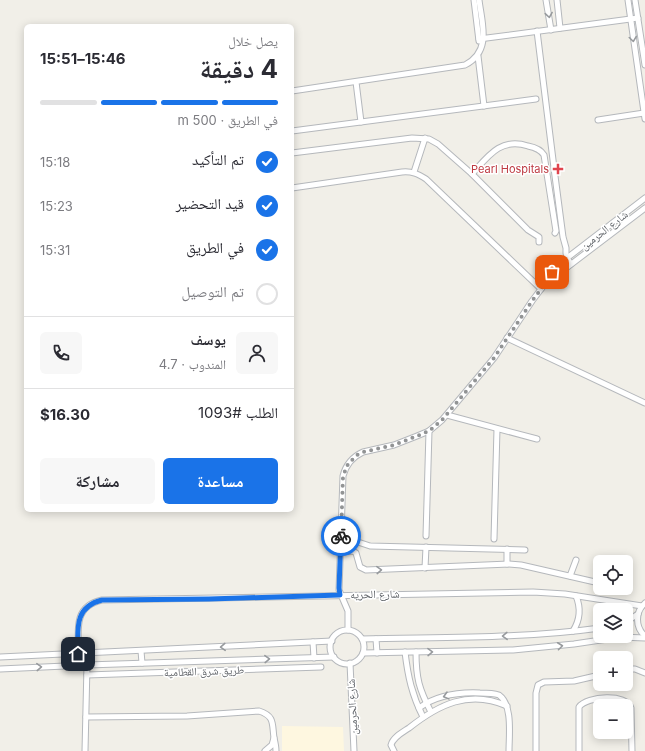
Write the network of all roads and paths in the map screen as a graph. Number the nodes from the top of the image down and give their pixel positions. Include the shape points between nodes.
1 (474, 0) edge
2 (479, 0) edge
3 (546, 0) edge
4 (556, 0) edge
5 (628, 0) edge
6 (635, 0) edge
7 (638, 18) junction
8 (630, 19) junction
9 (560, 28) junction
10 (551, 30) junction
11 (537, 32) junction
12 (481, 39) junction
13 (478, 56) junction
14 (645, 65) edge
15 (356, 82) junction
16 (294, 91) edge
17 (536, 99) dead end
18 (484, 106) junction
19 (644, 113) edge
20 (645, 119) edge
21 (598, 120) dead end
22 (361, 122) junction
23 (294, 131) edge
24 (425, 138) junction
25 (294, 153) edge
26 (414, 172) junction
27 (472, 174) junction
28 (555, 176) junction
29 (548, 177) junction
30 (556, 185) junction
31 (549, 186) junction
32 (294, 188) edge
33 (645, 198) edge
34 (645, 208) edge
35 (555, 233) dead end
36 (539, 242) dead end
37 (566, 248) junction
38 (574, 253) junction
39 (567, 258) junction
40 (578, 258) junction
41 (571, 264) junction
42 (548, 280) junction
43 (541, 289) junction
44 (507, 338) junction
45 (645, 403) edge
46 (447, 415) junction
47 (497, 429) junction
48 (429, 431) junction
49 (537, 439) dead end
50 (426, 536) dead end
51 (494, 539) dead end
52 (341, 540) junction
53 (426, 547) junction
54 (507, 549) junction
55 (524, 550) dead end
56 (341, 552) junction
57 (576, 560) dead end
58 (507, 564) junction
59 (425, 568) junction
60 (570, 576) junction
61 (593, 582) edge
62 (340, 595) junction
63 (576, 596) junction
64 (643, 604) edge
65 (638, 614) junction
66 (633, 617) edge
67 (593, 629) edge
68 (348, 630) junction
69 (573, 631) junction
70 (633, 636) edge
71 (645, 637) edge
72 (362, 639) junction
73 (376, 639) junction
74 (332, 641) junction
75 (593, 641) edge
76 (313, 642) junction
77 (141, 651) junction
78 (405, 652) junction
79 (416, 652) junction
80 (363, 653) junction
81 (377, 653) junction
82 (78, 654) junction
83 (0, 657) edge
84 (334, 657) junction
85 (314, 658) junction
86 (142, 663) junction
87 (350, 663) junction
88 (87, 665) junction
89 (321, 667) dead end
90 (0, 669) edge
91 (633, 669) edge
92 (645, 673) edge
93 (87, 675) junction
94 (593, 677) edge
95 (470, 692) junction
96 (470, 699) junction
97 (427, 703) junction
98 (506, 706) junction
99 (419, 708) junction
100 (432, 712) junction
101 (86, 717) junction
102 (424, 717) junction
103 (274, 737) junction
104 (86, 751) edge
105 (265, 751) edge
106 (276, 751) edge
107 (354, 751) edge
108 (394, 751) edge
109 (509, 751) edge
110 (536, 751) edge
111 (579, 751) edge
112 (632, 751) edge

1 - 12 street
2 - 12 street
3 -> 10 street
4 - 9 street
5 - 8 street
6 - 7 street
7 - 8 street
7 - 14 street
8 - 9 street
8 -> 19 street
9 - 10 street
10 - 11 street
11 - 12 street
11 - 28 street
12 - 13 street
13 - 15 street via 472,62 458,67
13 - 18 street
15 - 16 street
15 - 22 street
17 - 18 street
18 - 22 street
19 - 20 street
19 - 21 street
22 - 23 street
24 - 25 street
24 - 26 street
24 - 27 street via 438,144
26 - 32 street
26 - 43 street via 426,179
27 - 29 street via 499,147 519,144 544,153
27 - 36 street via 528,230 539,237
28 - 29 street
28 - 30 street
29 - 31 street
30 - 31 street
30 - 37 street
31 - 35 street
33 - 38 street, شارع الحرمين
34 - 40 street, شارع الحرمين
37 - 38 street
37 - 39 street
38 - 39 street, شارع الحرمين
38 - 40 street
39 - 41 street
39 - 42 street, شارع الحرمين via 552,272
40 - 41 street, شارع الحرمين
41 - 42 street, شارع الحرمين
42 - 43 street, شارع الحرمين
43 - 44 street, شارع الحرمين
44 - 45 street
44 - 46 street, شارع الحرمين via 494,358
46 - 47 street
46 - 48 street, شارع الحرمين
47 - 49 street
47 - 51 street
48 - 50 street
48 - 52 street, شارع الحرمين via 394,445 363,452 348,464 343,476
52 - 53 street via 352,540 370,546
52 - 56 street, شارع الحرمين
53 - 54 street
53 - 59 street
54 - 55 street
54 - 58 street
56 -> 59 street via 356,553 364,570
56 - 62 street, شارع الحرمين
57 - 60 street
58 - 59 street
58 - 60 street
60 - 61 street
62 - 63 street, شارع الحريه via 532,592
62 - 68 street, شارع الحرمين via 348,611
62 - 82 street, شارع الحريه via 102,600 90,604 80,616
63 - 64 street, شارع الحريه
63 - 69 street via 579,616
64 - 65 street
65 - 66 street
65 - 71 street via 638,627
67 - 69 street
68 - 72 street via 356,632
68 - 74 street via 338,633
69 -> 73 street via 512,636
70 - 71 street
72 - 73 street
72 - 80 street
73 - 81 street
74 - 76 street
74 - 84 street
79 -> 75 street via 533,648
76 -> 77 street
76 - 85 street
77 - 82 street
77 - 86 street
78 - 79 street
78 - 81 street
78 - 99 street via 410,688
79 - 97 street via 418,680
80 - 81 street
80 - 87 street via 358,660
82 - 83 street
84 - 85 street
84 - 87 street via 341,662
86 -> 85 street
86 - 88 street
87 - 107 street, شارع الحرمين
90 -> 88 street
88 - 93 street
89 - 93 street, طريق شرق القطامية
91 - 92 street
93 - 101 street
94 - 110 street via 574,681 544,682 538,685
95 - 96 street
95 -> 97 street via 452,694
95 - 98 street via 496,694 504,699
96 - 98 street via 491,700
96 - 100 street via 450,703
97 - 99 street
97 - 100 street
98 - 109 street via 509,714
99 - 102 street
100 - 102 street
101 - 103 street via 187,716 259,711 272,720
101 - 104 street
102 - 108 street via 393,740 391,745
103 - 105 street via 272,745
103 - 106 street
111 - 112 street via 579,706 584,702 604,698 625,700 630,705

